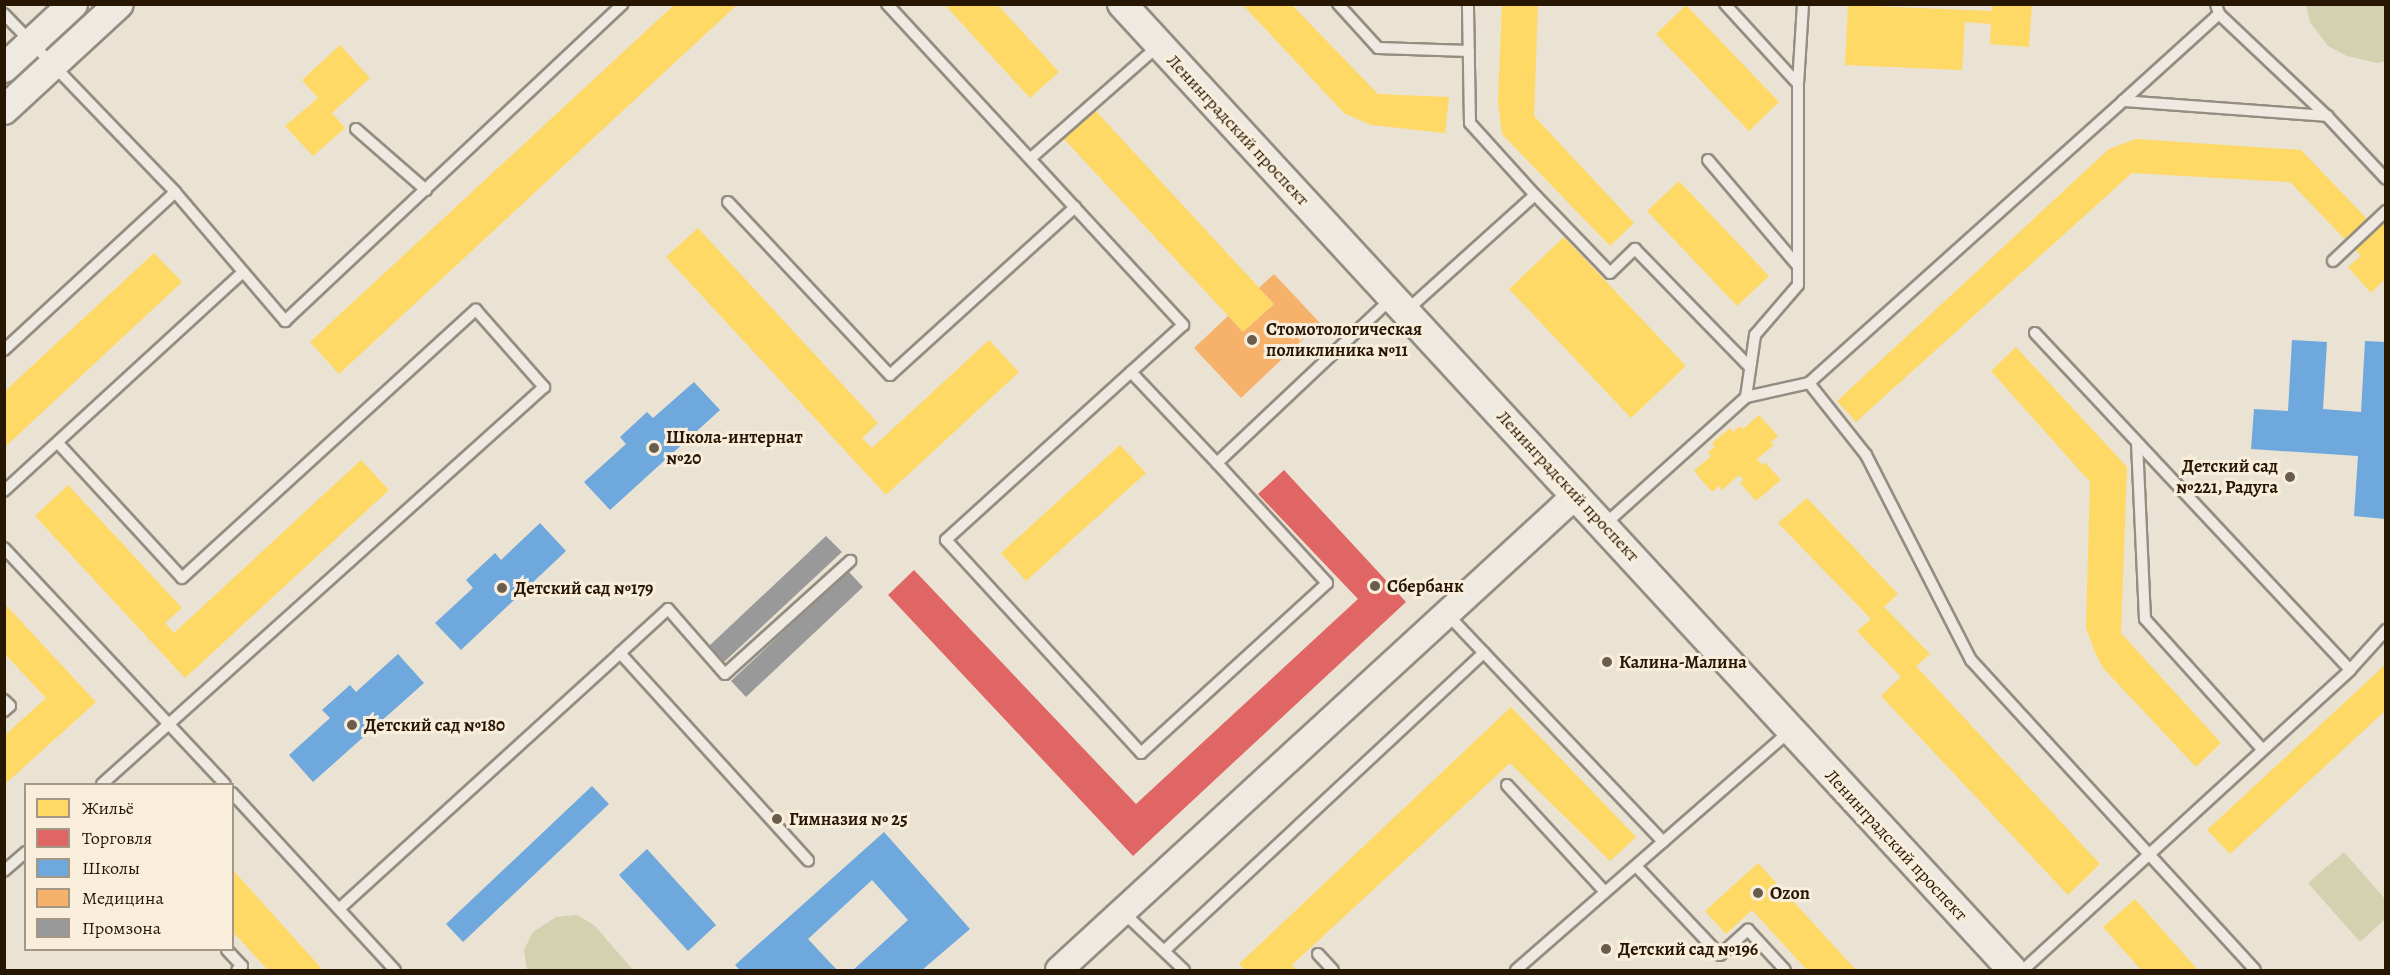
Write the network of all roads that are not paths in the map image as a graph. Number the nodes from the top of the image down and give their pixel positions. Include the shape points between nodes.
1 (74, 4) edge
2 (119, 4) edge
3 (604, 4) edge
4 (623, 4) edge
5 (887, 4) edge
6 (1122, 4) edge
7 (1338, 4) edge
8 (1468, 4) edge
9 (1725, 4) edge
10 (1803, 4) edge
11 (2218, 9) edge
12 (614, 13) junction
13 (4, 14) edge
14 (32, 42) junction
15 (1159, 45) junction
16 (1469, 51) junction
17 (54, 65) junction
18 (4, 68) edge
19 (1798, 84) junction
20 (2122, 101) junction
21 (4, 110) edge
22 (2327, 116) junction
23 (356, 129) dead end
24 (1031, 158) junction
25 (1708, 160) dead end
26 (2385, 179) edge
27 (426, 190) junction
28 (175, 192) junction
29 (1535, 195) junction
30 (729, 202) dead end
31 (1075, 207) junction
32 (2385, 211) edge
33 (2333, 261) dead end
34 (1798, 266) junction
35 (242, 273) junction
36 (1400, 304) junction
37 (2035, 333) dead end
38 (4, 350) edge
39 (1748, 365) junction
40 (1131, 372) junction
41 (1809, 383) junction
42 (1746, 397) junction
43 (58, 443) junction
44 (2138, 443) junction
45 (1217, 463) junction
46 (4, 491) edge
47 (1576, 495) junction
48 (1604, 525) junction
49 (4, 548) edge
50 (850, 561) dead end
51 (1447, 614) junction
52 (2385, 630) edge
53 (620, 653) junction
54 (1484, 653) junction
55 (2350, 670) junction
56 (4, 700) edge
57 (4, 711) edge
58 (170, 725) junction
59 (1791, 729) junction
60 (2262, 749) junction
61 (103, 783) edge
62 (224, 783) edge
63 (1507, 785) dead end
64 (234, 795) edge
65 (1663, 842) junction
66 (2151, 852) junction
67 (24, 854) edge
68 (808, 860) dead end
69 (1636, 866) junction
70 (4, 871) edge
71 (1605, 892) junction
72 (339, 909) junction
73 (1123, 912) junction
74 (1165, 950) junction
75 (228, 951) edge
76 (1318, 954) dead end
77 (237, 970) edge
78 (395, 970) edge
79 (1059, 970) edge
80 (1184, 970) edge
81 (1333, 970) edge
82 (1516, 970) edge
83 (1785, 970) edge
84 (2012, 970) edge
85 (2023, 970) edge
86 (2255, 970) edge

1 - 14 main road
2 - 17 main road
3 - 12 lane
4 - 12 lane
5 - 24 lane
6 - 15 main road, Ленинградский проспект
7 - 16 lane via 1378,48
8 - 16 lane
9 - 19 lane
10 - 19 lane
11 - 20 lane
11 - 22 lane
12 - 27 lane
13 - 14 lane
14 - 17 lane
14 - 18 main road
15 - 24 lane
15 - 36 main road, Ленинградский проспект
16 - 29 lane via 1470,123
17 - 21 main road
17 - 28 lane
19 - 34 lane
20 - 22 lane
20 - 41 lane
22 - 26 lane
23 - 27 lane
24 - 31 lane
25 - 34 lane
27 - 35 lane via 285,321
28 - 35 lane
28 - 38 lane
29 - 36 lane
29 - 39 lane via 1610,273 1635,249
30 - 31 lane via 890,375
31 - 40 lane via 1183,325
32 - 33 lane
34 - 39 lane via 1798,285 1755,335
35 - 43 lane
36 - 45 lane
36 - 47 main road, Ленинградский проспект
37 - 44 lane
39 - 42 lane
40 - 45 lane
40 - 45 lane via 946,540 1141,753 1327,584
41 - 42 lane
41 - 66 lane via 1866,455 1971,660
42 - 48 lane
43 - 46 lane
43 - 58 lane via 182,578 476,310 544,387
44 - 55 lane
44 - 60 lane via 2145,619
47 - 48 main road, Ленинградский проспект
47 - 51 street
48 - 59 main road, Ленинградский проспект
49 - 58 lane
50 - 53 lane via 725,674 668,609
51 - 54 lane
51 - 73 street
52 - 55 lane
53 - 68 lane
53 - 72 lane
54 - 65 lane
54 - 74 lane
55 - 60 lane
56 - 57 lane via 10,706
58 - 61 lane
58 - 62 lane
59 - 65 lane
59 - 84 main road, Ленинградский проспект
60 - 66 lane
63 - 71 lane
64 - 72 lane
65 - 69 lane
66 - 85 lane
66 - 86 lane
67 - 70 lane
69 - 71 lane
69 - 83 lane via 1720,955 1748,930
71 - 82 lane
72 - 78 lane
73 - 74 lane
73 - 79 street
74 - 80 lane
75 - 77 lane via 242,966
76 - 81 lane

